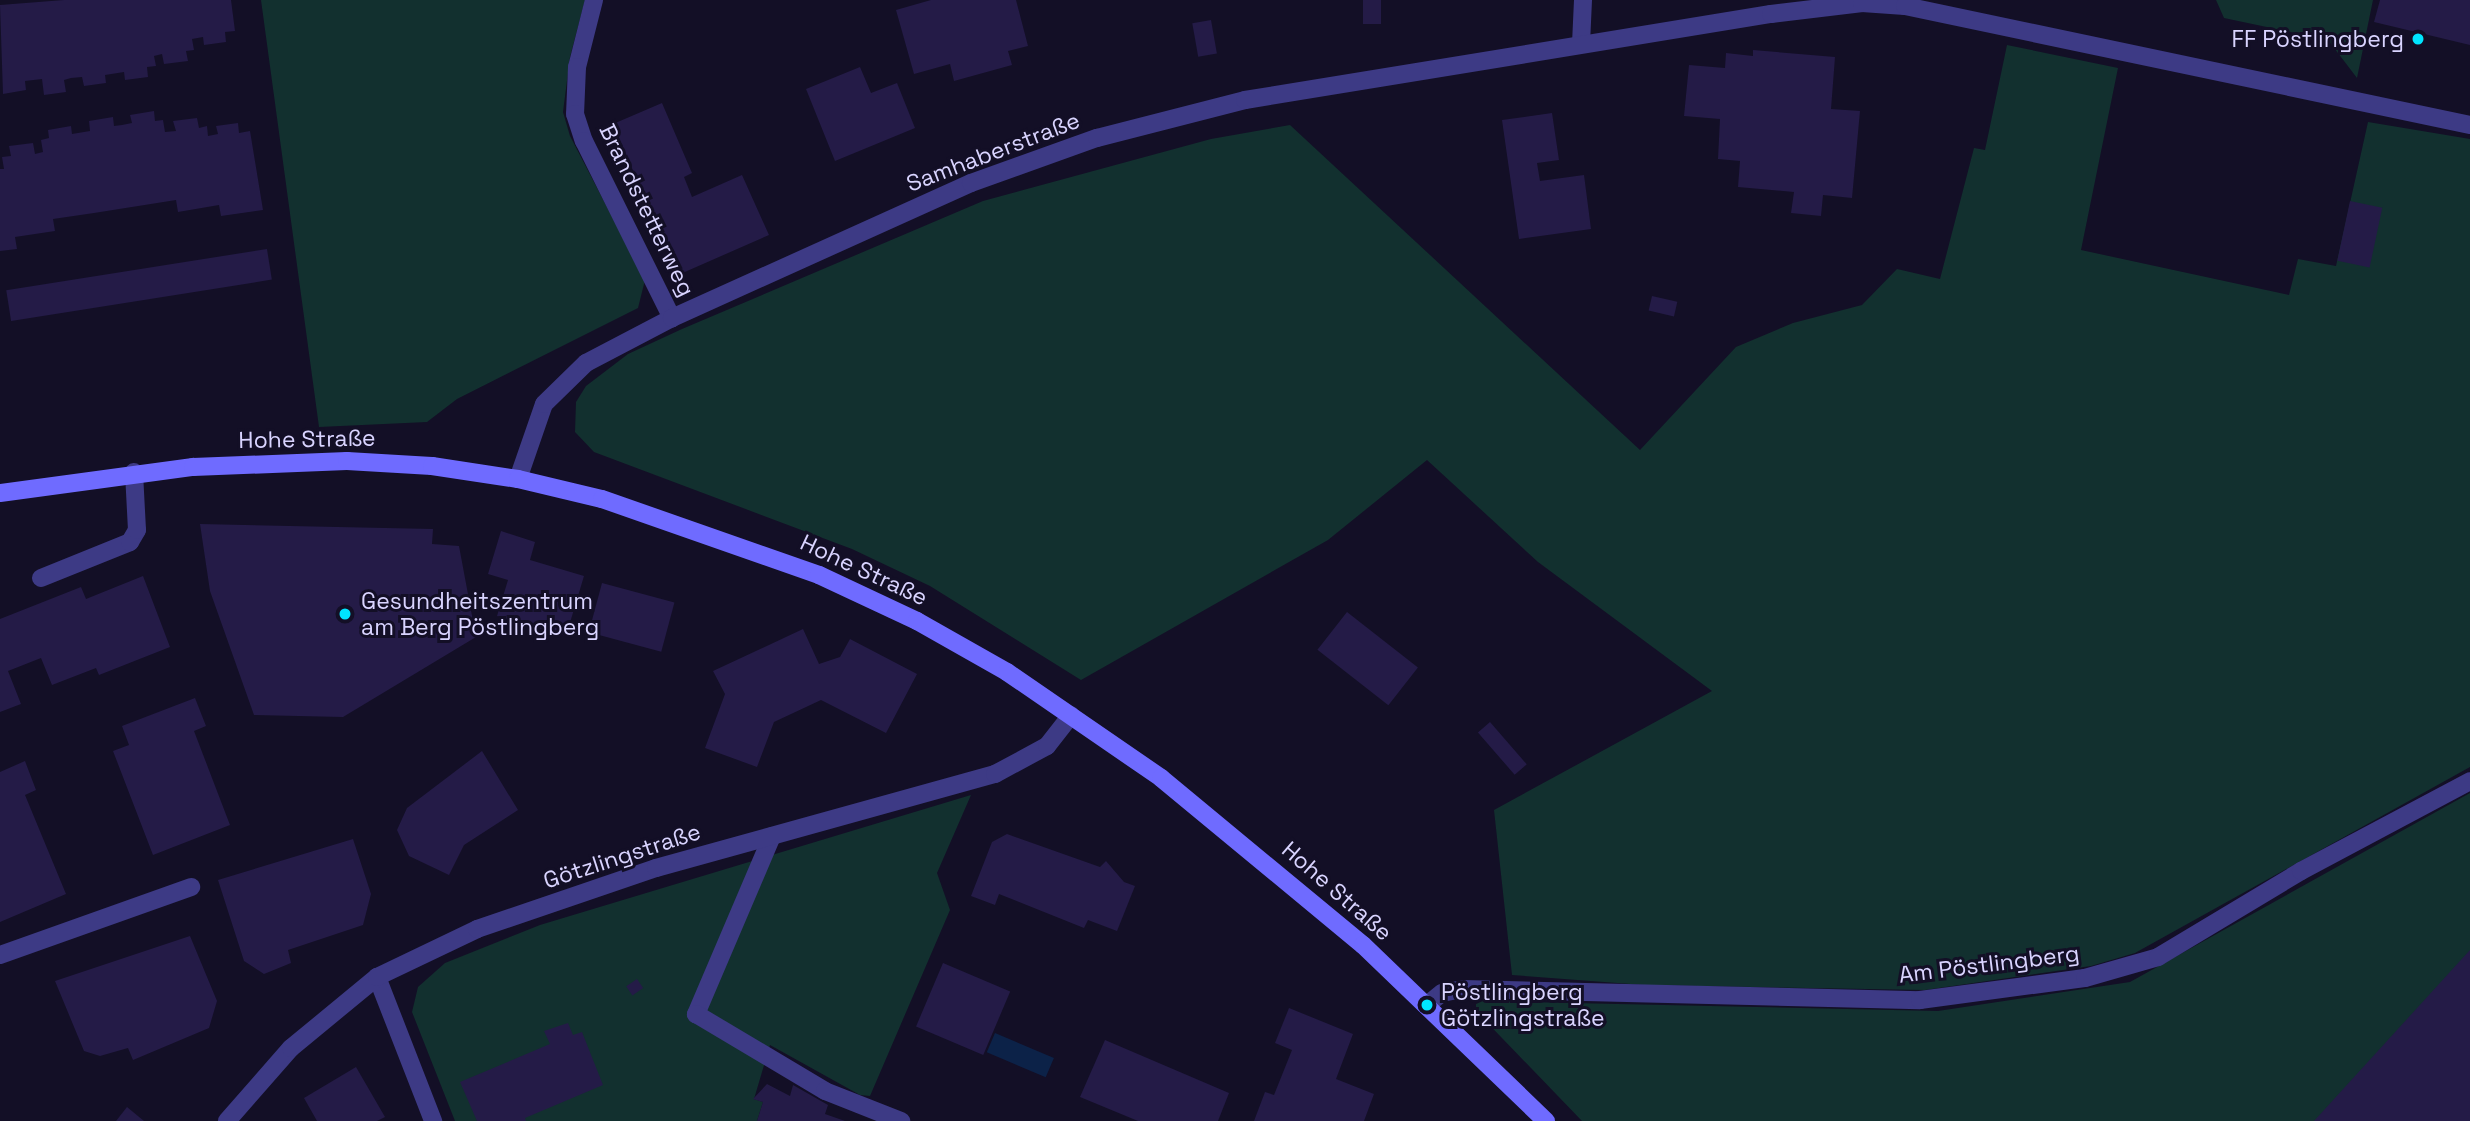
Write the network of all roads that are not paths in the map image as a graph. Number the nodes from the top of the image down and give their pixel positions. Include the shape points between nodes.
1 (594, 0) edge
2 (1583, 0) edge
3 (1908, 3) edge
4 (1581, 44) junction
5 (2470, 125) edge
6 (672, 318) junction
7 (134, 472) junction
8 (518, 479) junction
9 (0, 493) edge
10 (41, 578) dead end
11 (1071, 715) junction
12 (2470, 781) edge
13 (772, 836) junction
14 (191, 887) dead end
15 (0, 955) edge
16 (377, 977) junction
17 (1427, 1004) junction
18 (228, 1121) edge
19 (433, 1121) edge
20 (901, 1121) edge
21 (1546, 1121) edge

1 - 6 street, Brandstetterweg via 577,67 576,114 584,141
2 - 4 street
3 - 4 street, Samhaberstraße via 1782,13
3 - 5 street, Samhaberstraße
4 - 6 street, Samhaberstraße via 1163,118 971,183
6 - 8 street, Samhaberstraße via 586,363 554,390 536,419
7 - 8 main road, Hohe Straße via 347,461 432,466
7 - 9 main road, Hohe Straße
7 - 10 street via 137,530 130,542
8 - 11 main road, Hohe Straße via 676,522 819,575 944,636
11 - 13 street, Götzlingstraße via 1047,746 995,774
11 - 17 main road, Hohe Straße via 1231,831
12 - 17 street, Am Pöstlingberg via 2301,871 2158,957 2085,978 1900,1001 1463,989 1442,993
13 - 16 street, Götzlingstraße via 656,868 477,929
13 - 20 street via 695,1014 825,1091
14 - 15 street
16 - 18 street, Götzlingstraße via 291,1048
16 - 19 street
17 - 21 main road, Hohe Straße

